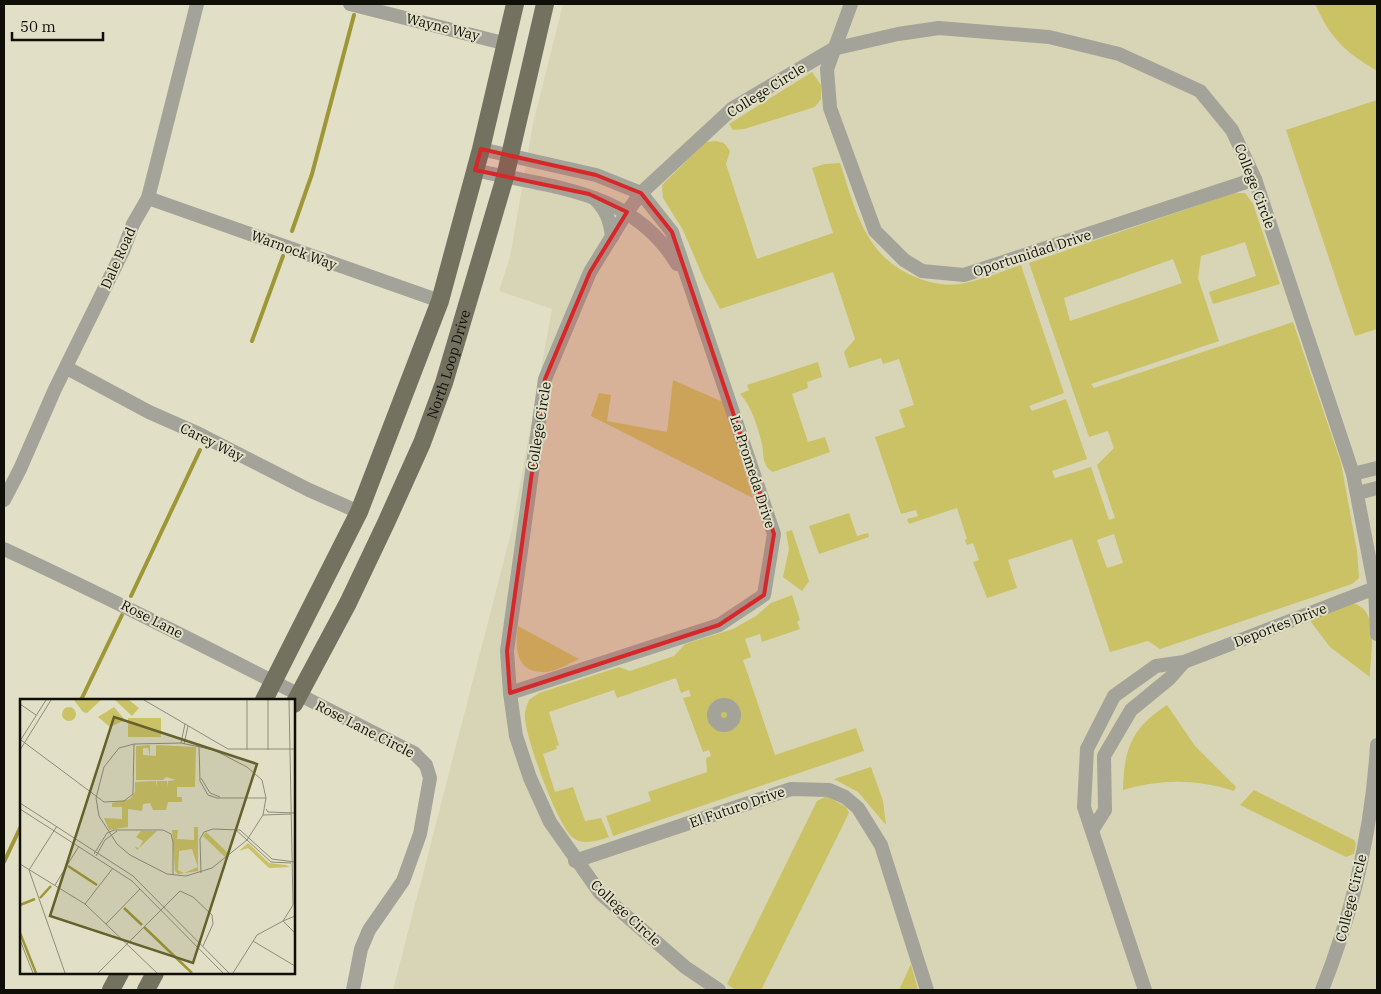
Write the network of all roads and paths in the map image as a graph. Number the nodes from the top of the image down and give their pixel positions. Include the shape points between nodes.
1 (197, 4) edge
2 (350, 4) edge
3 (515, 4) edge
4 (546, 4) edge
5 (851, 4) edge
6 (507, 44) junction
7 (833, 49) junction
8 (481, 149) junction
9 (510, 158) junction
10 (475, 170) junction
11 (505, 177) junction
12 (1255, 179) junction
13 (589, 194) junction
14 (641, 194) junction
15 (148, 198) junction
16 (627, 212) junction
17 (612, 237) junction
18 (693, 290) junction
19 (440, 301) junction
20 (67, 368) junction
21 (1377, 468) edge
22 (1353, 474) junction
23 (1377, 488) edge
24 (1358, 494) junction
25 (4, 500) edge
26 (359, 512) junction
27 (4, 549) edge
28 (1375, 588) junction
29 (1377, 634) edge
30 (1184, 662) junction
31 (274, 682) junction
32 (510, 693) junction
33 (265, 699) edge
34 (295, 699) edge
35 (296, 700) edge
36 (1377, 745) edge
37 (1093, 829) junction
38 (575, 861) junction
39 (119, 974) edge
40 (154, 974) edge
41 (926, 989) edge
42 (111, 990) edge
43 (146, 990) edge
44 (353, 990) edge
45 (719, 990) edge
46 (1145, 990) edge
47 (1322, 990) edge

1 - 15 street, Dale Road
2 - 6 street, Wayne Way
3 - 6 main road, North Loop Drive
4 - 9 main road, North Loop Drive
5 - 7 street, Oportunidad Drive
6 - 8 main road, North Loop Drive
7 - 12 street, College Circle via 939,28 1049,37 1120,54 1200,92 1232,130
7 - 12 street, Oportunidad Drive via 827,69 830,108 875,231 904,260 922,271 964,275
7 - 14 street, College Circle via 733,108
8 - 9 street
8 - 10 main road, North Loop Drive
9 - 11 main road, North Loop Drive
9 - 14 street via 596,176
10 - 11 street
10 - 19 main road, North Loop Drive
11 - 13 street
11 - 35 main road, North Loop Drive via 444,384 422,443 348,603
12 - 22 street, College Circle
13 - 16 street
13 - 17 street via 603,207
14 - 16 street, College Circle
14 - 18 street via 672,232
15 - 19 street, Warnock Way
15 - 20 street, Dale Road
16 - 17 street, College Circle
16 - 18 street via 667,246
17 - 32 street, College Circle via 590,272 545,379 507,652
18 - 32 street, La Promeda Drive via 774,534 764,594 719,625
19 - 26 main road, North Loop Drive
20 - 25 street, Dale Road
20 - 26 street, Carey Way via 149,412
21 - 22 street
22 - 24 street, College Circle
23 - 24 street
24 - 28 street, College Circle
26 - 31 main road, North Loop Drive
27 - 31 street, Rose Lane via 130,608
28 - 29 street, College Circle
28 - 30 street, Deportes Drive
30 - 37 street, Deportes Drive via 1131,710 1104,756 1105,810
30 - 37 street, Deportes Drive via 1156,666 1114,696 1087,749 1084,807
31 - 33 main road, North Loop Drive
31 - 34 street, Rose Lane
32 - 38 street, College Circle via 516,736 530,778 550,822
35 - 44 street, Rose Lane Circle via 414,753 426,765 430,778 426,812 412,861 394,895 369,930 361,950
36 - 47 street, College Circle via 1372,804 1360,868 1342,935
37 - 46 street, Deportes Drive
38 - 41 street, El Futuro Drive via 791,789 830,790 846,797 858,808 881,846
38 - 45 street, College Circle via 600,893 685,967
39 - 42 main road
40 - 43 main road

